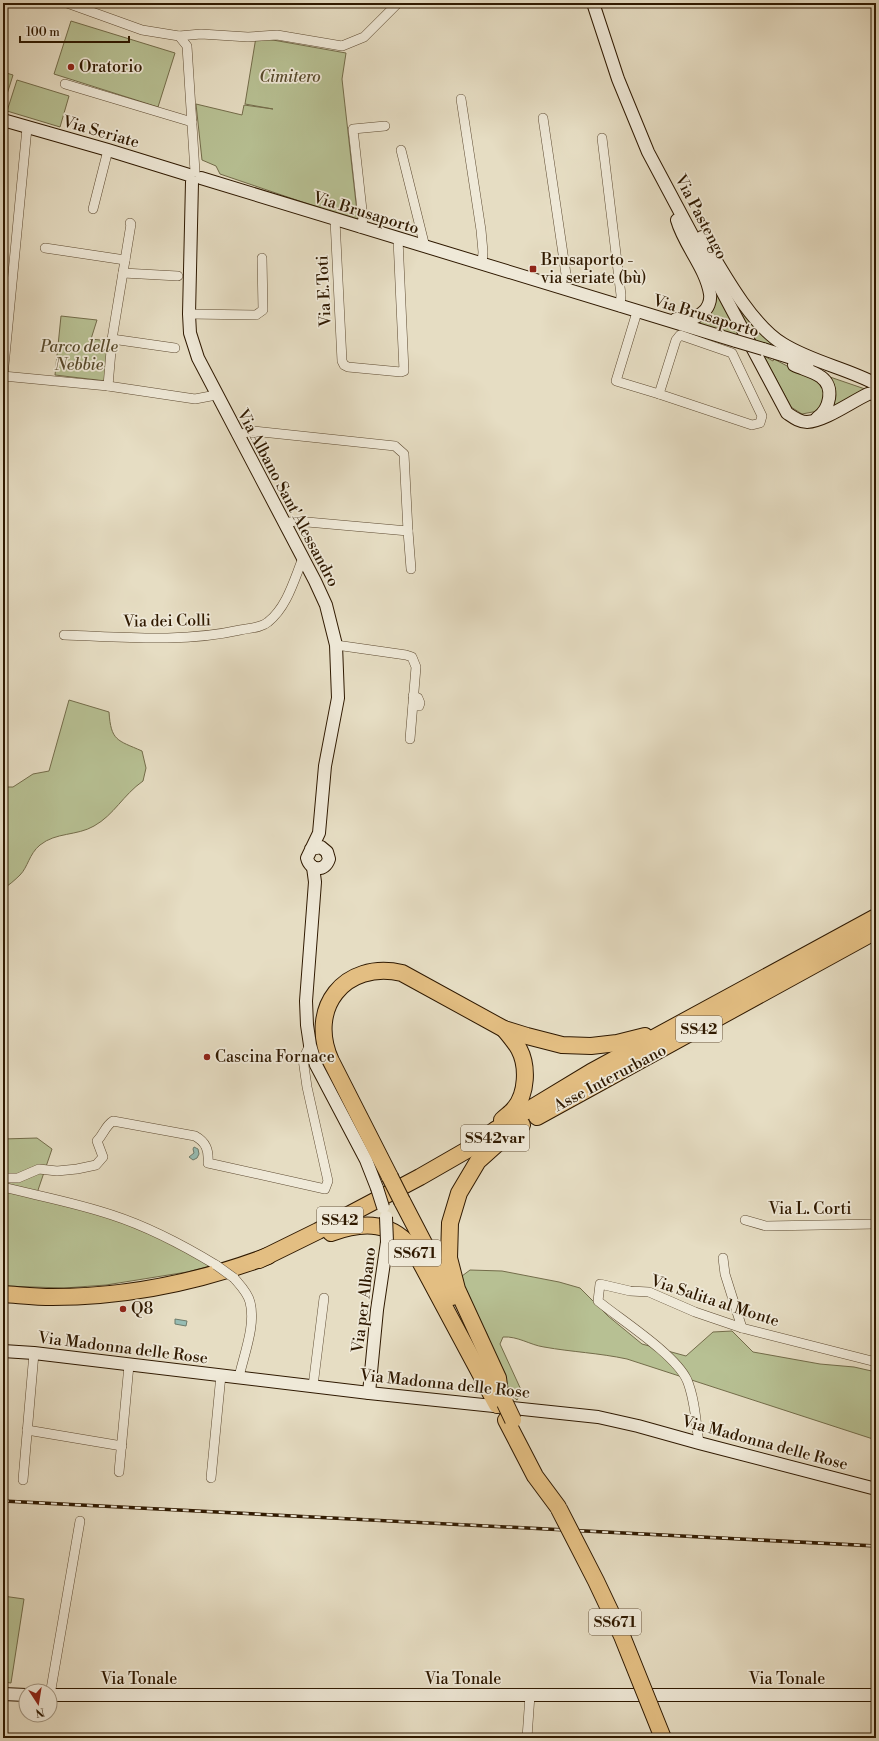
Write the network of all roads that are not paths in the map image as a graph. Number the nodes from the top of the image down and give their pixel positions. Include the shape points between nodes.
1 (67, 3) edge
2 (398, 3) edge
3 (593, 3) edge
4 (83, 6) edge
5 (179, 36) junction
6 (65, 84) dead end
7 (461, 99) dead end
8 (543, 118) dead end
9 (3, 120) edge
10 (192, 122) junction
11 (385, 126) dead end
12 (27, 128) junction
13 (602, 138) dead end
14 (108, 150) junction
15 (401, 150) dead end
16 (194, 177) junction
17 (669, 190) junction
18 (298, 208) joint
19 (93, 209) dead end
20 (335, 220) junction
21 (130, 223) dead end
22 (360, 228) junction
23 (398, 239) junction
24 (425, 247) junction
25 (45, 248) dead end
26 (262, 258) dead end
27 (125, 260) junction
28 (482, 264) junction
29 (123, 273) junction
30 (178, 276) dead end
31 (563, 289) junction
32 (620, 307) junction
33 (640, 313) junction
34 (189, 314) junction
35 (112, 339) junction
36 (175, 348) dead end
37 (766, 350) junction
38 (3, 376) edge
39 (876, 384) edge
40 (108, 386) junction
41 (876, 393) edge
42 (659, 394) junction
43 (216, 395) junction
44 (812, 421) junction
45 (237, 435) junction
46 (284, 523) junction
47 (408, 531) junction
48 (303, 558) junction
49 (411, 569) dead end
50 (64, 635) dead end
51 (336, 645) junction
52 (410, 739) dead end
53 (319, 833) junction
54 (312, 849) junction
55 (325, 850) junction
56 (318, 867) junction
57 (876, 917) edge
58 (876, 931) edge
59 (768, 976) junction
60 (504, 1029) junction
61 (310, 1045) junction
62 (522, 1125) junction
63 (467, 1150) junction
64 (420, 1177) junction
65 (3, 1178) edge
66 (3, 1187) edge
67 (745, 1220) dead end
68 (876, 1224) edge
69 (723, 1258) dead end
70 (259, 1260) junction
71 (3, 1294) edge
72 (324, 1298) dead end
73 (742, 1328) junction
74 (3, 1351) edge
75 (34, 1353) junction
76 (876, 1362) edge
77 (130, 1365) junction
78 (221, 1375) junction
79 (239, 1376) junction
80 (313, 1386) junction
81 (369, 1392) junction
82 (501, 1400) junction
83 (27, 1430) junction
84 (699, 1443) junction
85 (122, 1446) junction
86 (119, 1472) dead end
87 (211, 1478) dead end
88 (23, 1480) dead end
89 (876, 1489) edge
90 (80, 1521) dead end
91 (52, 1683) edge
92 (3, 1694) edge
93 (18, 1695) edge
94 (58, 1695) edge
95 (530, 1695) junction
96 (876, 1695) edge
97 (527, 1738) edge
98 (663, 1738) edge

1 - 4 street
2 - 5 street via 364,37 342,46 276,35
3 - 17 street, Via Pastengo via 621,86 648,152
4 - 5 street via 142,30
5 - 10 street via 187,46
6 - 10 street
7 - 28 street via 481,230
8 - 31 street via 567,281
9 - 12 street, Via Seriate
10 - 16 street
11 - 22 street via 353,129 363,219
12 - 14 street, Via Seriate
12 - 38 street
13 - 32 street via 621,296
14 - 16 street, Via Seriate
14 - 19 street
15 - 24 street, Via Brusaporto
16 - 18 street, Via Seriate
16 - 34 street, Via Albano Sant'Alessandro
17 - 33 street via 679,225 704,278 710,300 704,312 693,319
17 - 39 street via 691,218 745,305 764,328 782,344
17 - 44 street, Via Pastengo via 787,413 801,421
18 - 20 street, Via Brusaporto
20 - 22 street, Via Brusaporto
20 - 23 street, Via E.Toti via 344,366 404,371
21 - 27 street
22 - 23 street, Via Brusaporto
23 - 24 street, Via Brusaporto
24 - 28 street, Via Brusaporto
25 - 27 street
26 - 34 street via 263,310 256,315
27 - 29 street
28 - 31 street, Via Brusaporto
29 - 30 street
29 - 35 street
31 - 32 street, Via Brusaporto
32 - 33 street, Via Brusaporto
33 - 37 street, Via Brusaporto, bridge
33 - 42 street via 616,381
34 - 43 street, Via Albano Sant'Alessandro via 193,346
35 - 36 street
35 - 40 street
37 - 39 street, Via Brusaporto
37 - 44 street via 789,364 820,376 825,381 829,393 827,405
38 - 40 street
40 - 43 street via 195,399
41 - 44 street via 868,394
42 - 42 street via 752,425 762,420 732,352 680,335 676,340
43 - 45 street, Via Albano Sant'Alessandro
45 - 46 street, Via Albano Sant'Alessandro
45 - 47 street via 253,431 395,446 404,454 405,460
46 - 47 street via 296,521
46 - 48 street, Via Albano Sant'Alessandro
47 - 49 street
48 - 50 street, Via dei Colli via 278,613 260,626 224,634 179,639
48 - 51 street, Via Albano Sant'Alessandro via 326,605
51 - 52 street via 406,654 412,657 416,667
51 - 53 street, Via Albano Sant'Alessandro via 338,698 325,766
53 - 54 street, Via Albano Sant'Alessandro
53 - 55 street, Via Albano Sant'Alessandro
54 - 55 street via 318,847
54 - 56 street via 307,858 310,865
55 - 56 street via 329,859
56 - 61 street via 306,1001
57 - 59 highway, SS42
58 - 62 highway, Asse Interurbano / SS42
59 - 60 highway, SS671 via 747,982 648,1035 618,1043 591,1046 562,1045
59 - 63 highway, SS42 via 592,1072 495,1130
60 - 64 highway via 519,1049 524,1065 524,1085 514,1110 493,1127 426,1166
60 - 82 highway, SS671, bridge via 411,978 391,971 374,971 359,975 337,991 330,1003 323,1032 328,1056
61 - 65 street via 303,1059 328,1181 325,1189 208,1163 209,1153 204,1141 195,1136 113,1121 106,1126 97,1141 103,1157 96,1165 57,1171 39,1169 18,1178
61 - 81 street, Via per Albano, bridge via 316,1065 366,1160 384,1212 387,1242
62 - 63 highway, Asse Interurbano / SS42var
62 - 82 highway via 478,1162 459,1193 450,1223 449,1258 456,1289 498,1378
63 - 64 highway, SS42
64 - 70 highway, SS42
66 - 79 street, bridge via 112,1215 156,1232 191,1250 234,1278 250,1300 251,1313 250,1332
67 - 68 street, Via L. Corti via 766,1226
69 - 73 street via 725,1274
70 - 71 highway, SS42 via 170,1285 110,1293 52,1297
70 - 82 highway, SS671 via 348,1227 369,1225 397,1233 415,1252
72 - 80 street
73 - 76 street, Via Salita al Monte
73 - 84 street, Via Salita al Monte via 648,1292 600,1284 598,1301 670,1358 683,1372 692,1396
74 - 75 street, Via Madonna delle Rose
75 - 77 street, Via Madonna delle Rose
75 - 83 street
77 - 78 street, Via Madonna delle Rose
77 - 85 street
78 - 79 street, Via Madonna delle Rose
78 - 87 street
79 - 80 street, Via Madonna delle Rose
80 - 81 street, Via Madonna delle Rose
81 - 84 street, Via Madonna delle Rose via 598,1417
82 - 98 highway, SS671, bridge via 596,1581 622,1636
83 - 85 street
83 - 88 street
84 - 89 street, Via Madonna delle Rose
85 - 86 street
90 - 91 street
92 - 93 street
94 - 95 street, Via Tonale
95 - 96 street, Via Tonale
95 - 97 street

